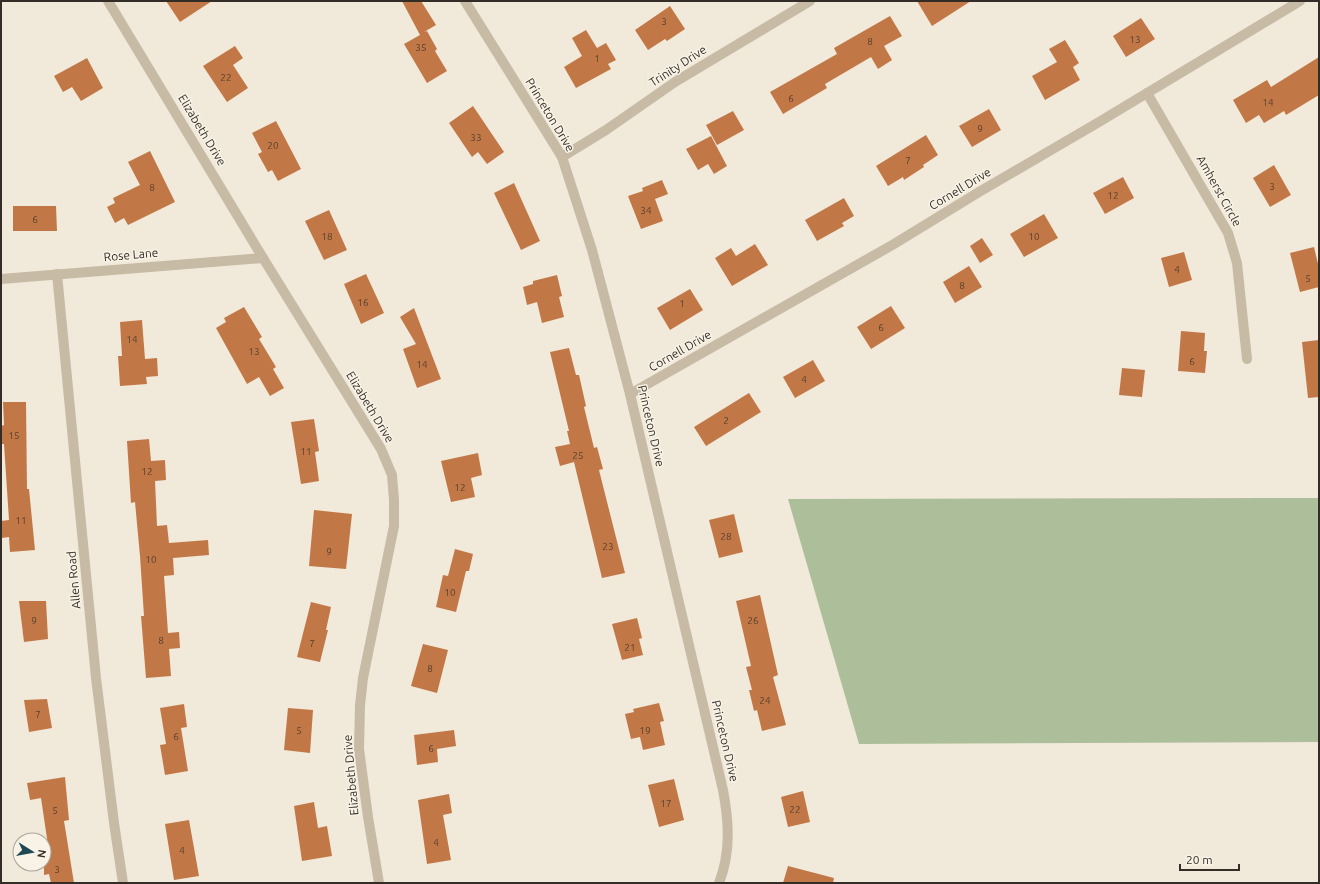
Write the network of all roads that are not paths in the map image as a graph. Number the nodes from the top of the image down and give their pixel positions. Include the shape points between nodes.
1 (108, 1) edge
2 (465, 1) edge
3 (810, 1) edge
4 (1300, 1) edge
5 (1147, 93) junction
6 (562, 157) junction
7 (263, 258) junction
8 (58, 274) junction
9 (1, 279) edge
10 (1247, 359) dead end
11 (630, 394) junction
12 (123, 883) edge
13 (379, 883) edge
14 (718, 883) edge

1 - 7 street, Elizabeth Drive
2 - 6 street, Princeton Drive
3 - 6 street, Trinity Drive via 675,82
4 - 5 street, Cornell Drive
5 - 10 street, Amherst Circle via 1228,234 1238,263
5 - 11 street, Cornell Drive via 894,244
6 - 11 street, Princeton Drive via 592,250
7 - 8 street, Rose Lane
7 - 13 street, Elizabeth Drive via 382,449 392,475 394,526 364,669 360,705 359,748
8 - 9 street, Rose Lane
8 - 12 street, Allen Road via 96,670
11 - 14 street, Princeton Drive via 727,810 728,843

